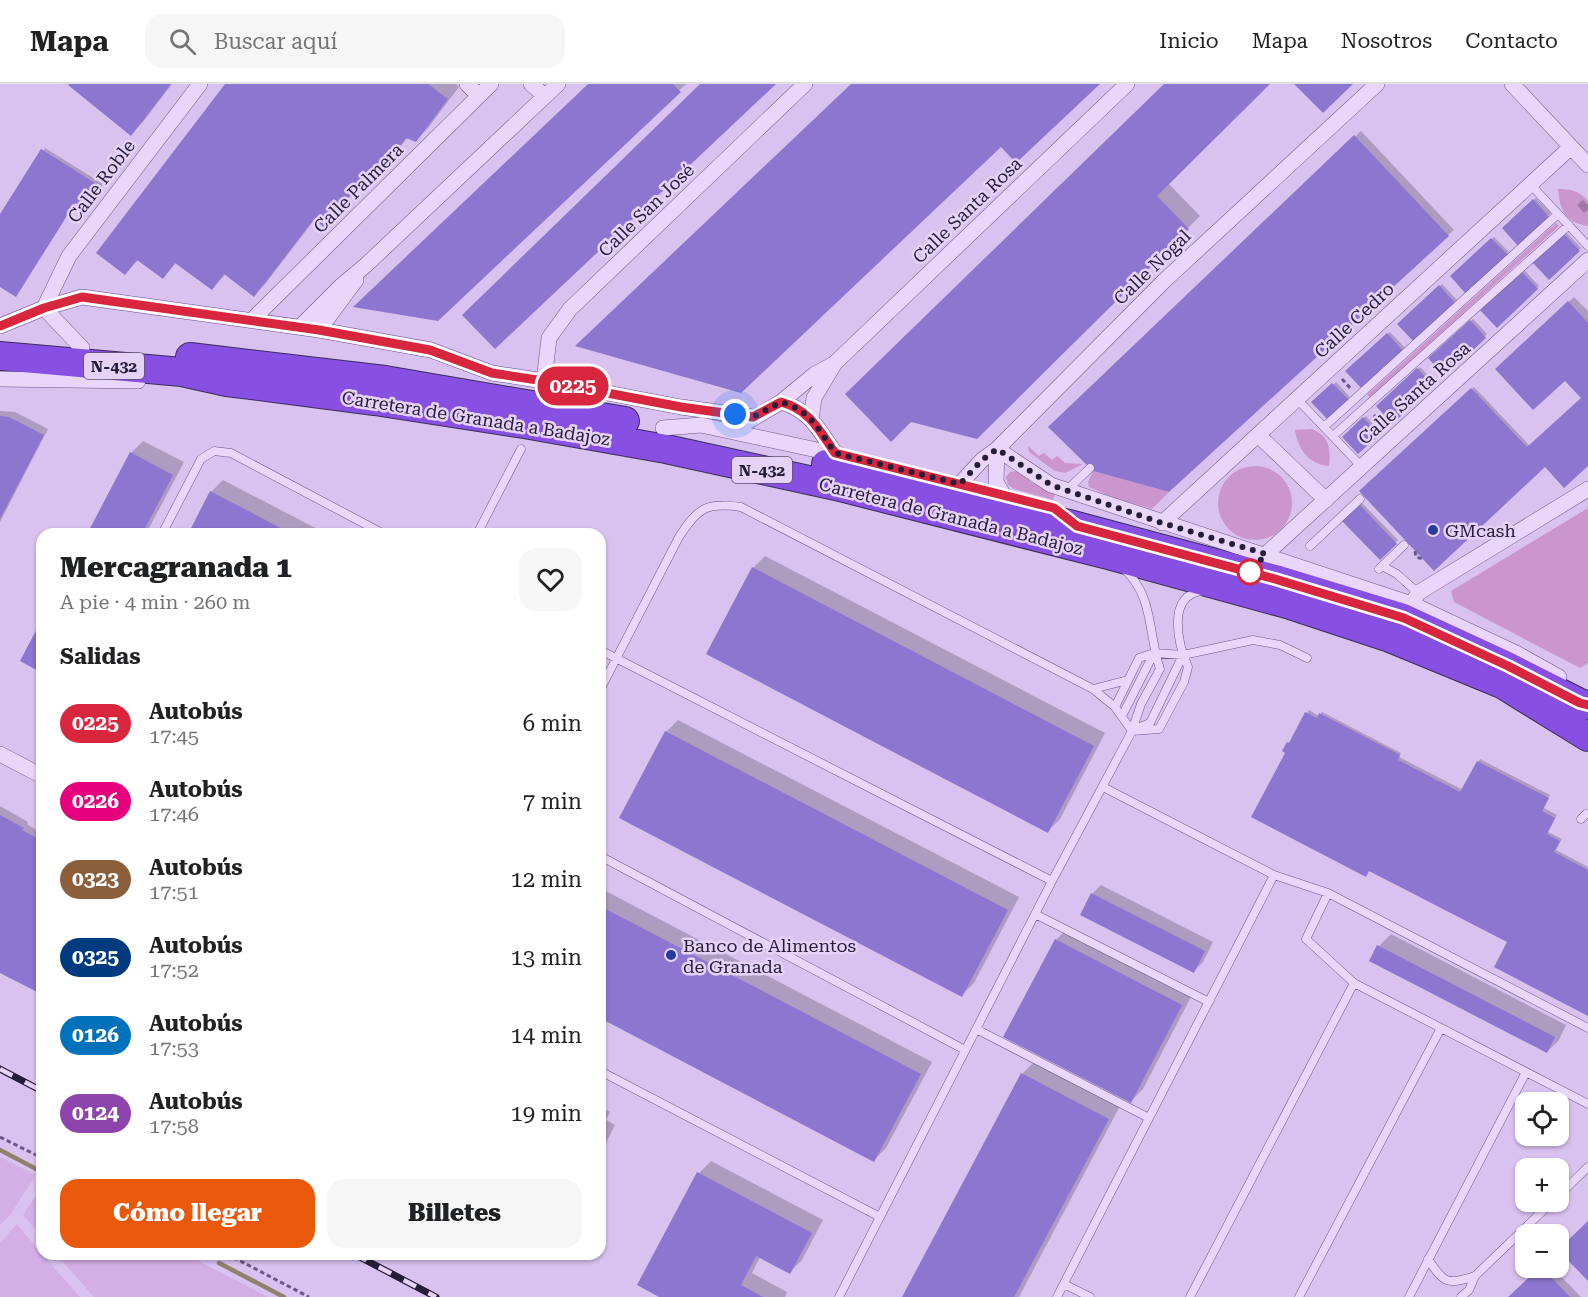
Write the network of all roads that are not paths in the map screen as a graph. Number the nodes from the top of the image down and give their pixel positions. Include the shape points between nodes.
1 (200, 84) edge
2 (468, 84) edge
3 (492, 84) edge
4 (531, 84) edge
5 (558, 84) edge
6 (805, 84) edge
7 (1127, 84) edge
8 (1377, 84) edge
9 (1512, 84) edge
10 (479, 96) junction
11 (545, 96) junction
12 (1571, 147) junction
13 (1588, 165) edge
14 (1530, 184) junction
15 (1558, 214) junction
16 (1569, 225) junction
17 (1588, 246) edge
18 (1588, 260) edge
19 (366, 265) junction
20 (44, 308) junction
21 (252, 320) junction
22 (0, 326) edge
23 (300, 327) junction
24 (319, 330) junction
25 (0, 342) edge
26 (82, 348) junction
27 (0, 356) edge
28 (835, 363) junction
29 (0, 379) edge
30 (544, 381) junction
31 (227, 382) junction
32 (1297, 399) junction
33 (781, 402) junction
34 (753, 417) junction
35 (811, 420) junction
36 (1324, 427) junction
37 (663, 428) junction
38 (736, 431) junction
39 (1258, 435) junction
40 (1333, 436) junction
41 (521, 449) dead end
42 (997, 449) junction
43 (835, 453) junction
44 (1362, 467) junction
45 (1090, 468) dead end
46 (960, 484) junction
47 (1588, 489) edge
48 (1067, 490) junction
49 (1003, 494) junction
50 (1360, 499) dead end
51 (1326, 500) junction
52 (1162, 523) junction
53 (1077, 526) junction
54 (165, 528) edge
55 (371, 528) edge
56 (480, 528) edge
57 (1404, 545) dead end
58 (1310, 546) dead end
59 (1266, 554) junction
60 (1108, 555) junction
61 (1233, 589) junction
62 (1415, 598) junction
63 (606, 653) edge
64 (1155, 653) junction
65 (1183, 655) junction
66 (617, 658) junction
67 (1307, 658) dead end
68 (606, 679) edge
69 (1128, 680) junction
70 (1093, 690) junction
71 (1588, 693) edge
72 (1588, 705) edge
73 (1115, 706) junction
74 (1122, 716) junction
75 (1132, 731) junction
76 (1588, 737) edge
77 (0, 754) edge
78 (36, 773) edge
79 (1103, 788) junction
80 (606, 859) edge
81 (1274, 875) junction
82 (1052, 881) junction
83 (1328, 893) junction
84 (1035, 914) junction
85 (1354, 983) junction
86 (1209, 1002) junction
87 (1441, 1028) junction
88 (1588, 1028) edge
89 (976, 1029) junction
90 (965, 1050) junction
91 (1526, 1072) junction
92 (606, 1074) edge
93 (1588, 1104) edge
94 (1149, 1118) junction
95 (1588, 1167) edge
96 (1569, 1185) edge
97 (1542, 1212) edge
98 (880, 1217) junction
99 (1428, 1259) junction
100 (1475, 1276) junction
101 (1064, 1284) junction
102 (839, 1297) edge
103 (1057, 1297) edge
104 (1090, 1297) edge
105 (1190, 1297) edge
106 (1299, 1297) edge
107 (1409, 1297) edge
108 (1461, 1297) edge

1 - 20 street, Calle Roble via 69,256
2 - 10 street
3 - 10 street, Calle Palmera
4 - 11 street
5 - 11 street
6 - 30 street, Calle San José via 570,309 549,338
7 - 28 street, Calle Santa Rosa
8 - 42 street, Calle Nogal via 1164,281
9 - 12 street
10 - 21 street, Calle Palmera
11 - 19 street
12 - 13 street
12 - 14 street, Calle Cedro
14 - 15 lane
14 - 32 street, Calle Cedro
15 - 16 lane
15 - 36 lane
16 - 17 lane
16 - 40 lane
18 - 44 street, Calle Santa Rosa
19 - 23 street
19 - 24 street
20 - 21 street via 82,297
20 - 22 street
20 - 26 street
21 - 23 street
23 - 24 street
24 - 30 street via 430,350 492,373
25 - 26 highway, Carretera de Granada a Badajoz / N-432
26 - 37 highway, Carretera de Granada a Badajoz / N-432 via 385,380
27 - 31 highway, Carretera de Granada a Badajoz / N-432 via 182,372
28 - 33 street, Calle Santa Rosa via 814,374
28 - 35 street, Calle Santa Rosa via 814,398
29 - 31 street
30 - 34 street
31 - 60 highway, Carretera de Granada a Badajoz / N-432 via 375,401 666,449 836,486
32 - 36 lane
32 - 39 street, Calle Cedro
33 - 34 street, Calle Santa Rosa
33 - 35 street via 795,406
34 - 38 street, Calle Santa Rosa
35 - 43 street
36 - 40 lane
37 - 38 street via 701,424
37 - 53 highway, Carretera de Granada a Badajoz / N-432
38 - 43 street
39 - 51 street
39 - 52 street, Calle Cedro
40 - 44 lane
41 - 56 lane
42 - 46 street, Calle Nogal
42 - 48 street via 1051,485
42 - 49 street via 996,482
43 - 46 street
44 - 51 street, Calle Santa Rosa
45 - 48 lane
46 - 49 street
47 - 62 street
48 - 52 street
49 - 53 street via 1054,508
50 - 58 lane
51 - 59 street, Calle Santa Rosa
52 - 59 street
53 - 72 highway, Carretera de Granada a Badajoz / N-432 via 1404,618
54 - 55 lane via 201,459 214,451 231,453
57 - 62 lane via 1380,568 1396,574
59 - 62 street
60 - 61 highway, Carretera de Granada a Badajoz / N-432
60 - 64 lane via 1132,576 1148,606
61 - 65 lane via 1195,592 1184,600 1177,618
61 - 76 highway, Carretera de Granada a Badajoz / N-432 via 1390,638 1455,664 1502,684
62 - 71 street
63 - 66 lane
64 - 65 lane
64 - 69 lane via 1139,658
64 - 74 lane
64 - 75 lane via 1160,669
65 - 67 lane via 1253,640 1280,645
65 - 75 lane via 1150,723
65 - 75 lane via 1188,667 1184,682 1159,729
66 - 68 lane
66 - 70 lane via 679,537 703,509 720,504 741,507
66 - 82 lane
69 - 70 lane
69 - 73 lane
70 - 73 lane
73 - 74 lane
74 - 75 lane
75 - 79 lane
77 - 78 street
79 - 81 lane
79 - 82 lane
80 - 90 lane
81 - 83 lane
81 - 86 lane
82 - 84 lane
83 - 85 lane via 1306,939
83 - 88 lane
84 - 86 lane
84 - 89 lane
85 - 87 lane
85 - 105 lane
86 - 94 lane
87 - 91 lane
87 - 106 lane
89 - 90 lane
89 - 94 lane
90 - 98 lane
91 - 93 lane
91 - 99 lane
92 - 98 lane
94 - 101 lane
95 - 96 lane
97 - 100 lane
98 - 102 lane
99 - 100 lane via 1444,1279 1455,1282
99 - 107 lane
100 - 108 lane
101 - 103 lane
101 - 104 lane

